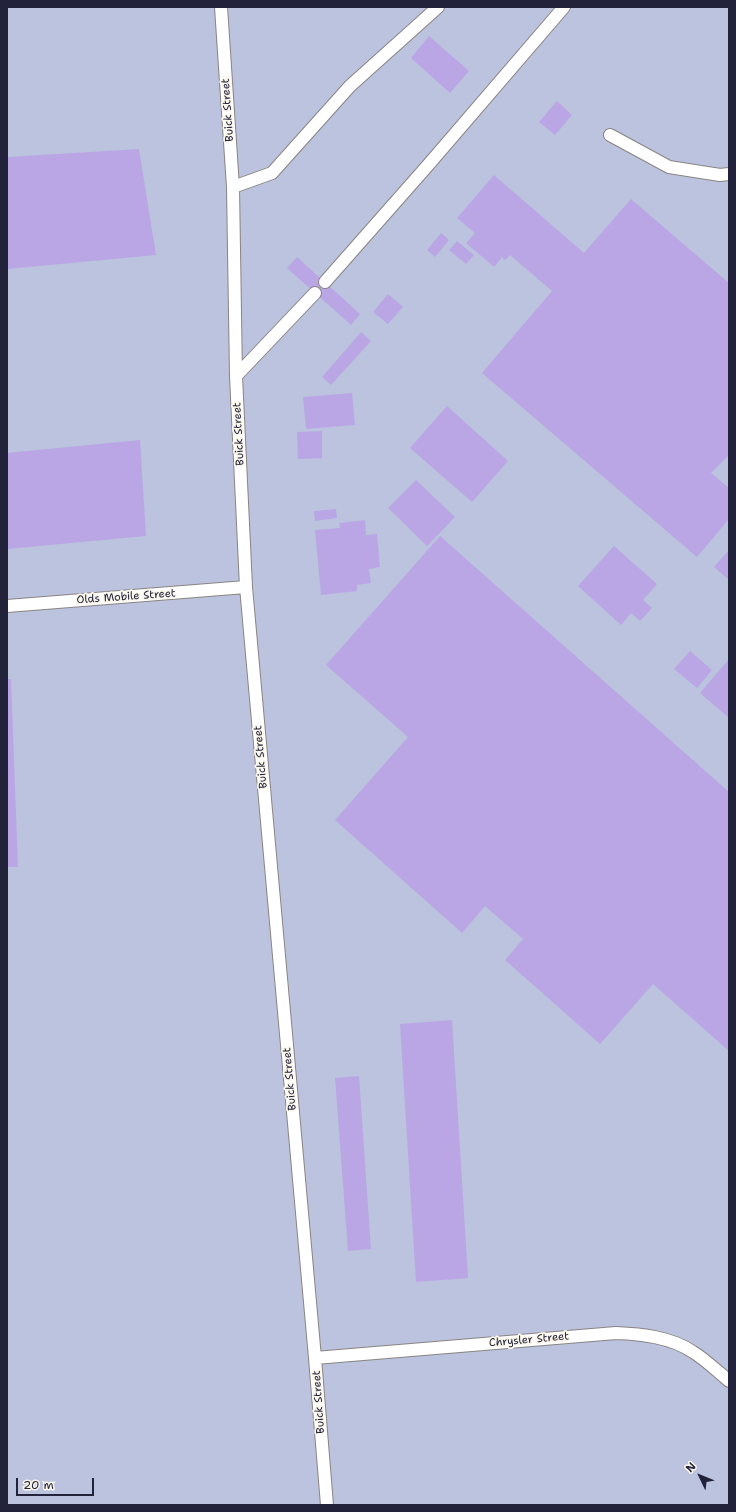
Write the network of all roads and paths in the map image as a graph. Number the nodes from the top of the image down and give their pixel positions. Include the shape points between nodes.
1 (221, 7) edge
2 (438, 7) edge
3 (564, 7) edge
4 (610, 134) dead end
5 (729, 174) edge
6 (233, 187) junction
7 (325, 282) dead end
8 (315, 293) dead end
9 (236, 376) junction
10 (246, 587) junction
11 (7, 606) edge
12 (316, 1358) junction
13 (729, 1381) edge
14 (327, 1505) edge

1 - 6 lane, Buick Street
2 - 6 lane via 350,86 272,174
3 - 7 lane
4 - 5 lane via 669,167 720,175
6 - 9 lane, Buick Street
8 - 9 lane
9 - 10 lane, Buick Street
10 - 11 lane, Olds Mobile Street
10 - 12 lane, Buick Street
12 - 13 lane, Chrysler Street via 616,1332 659,1338 692,1351
12 - 14 lane, Buick Street

